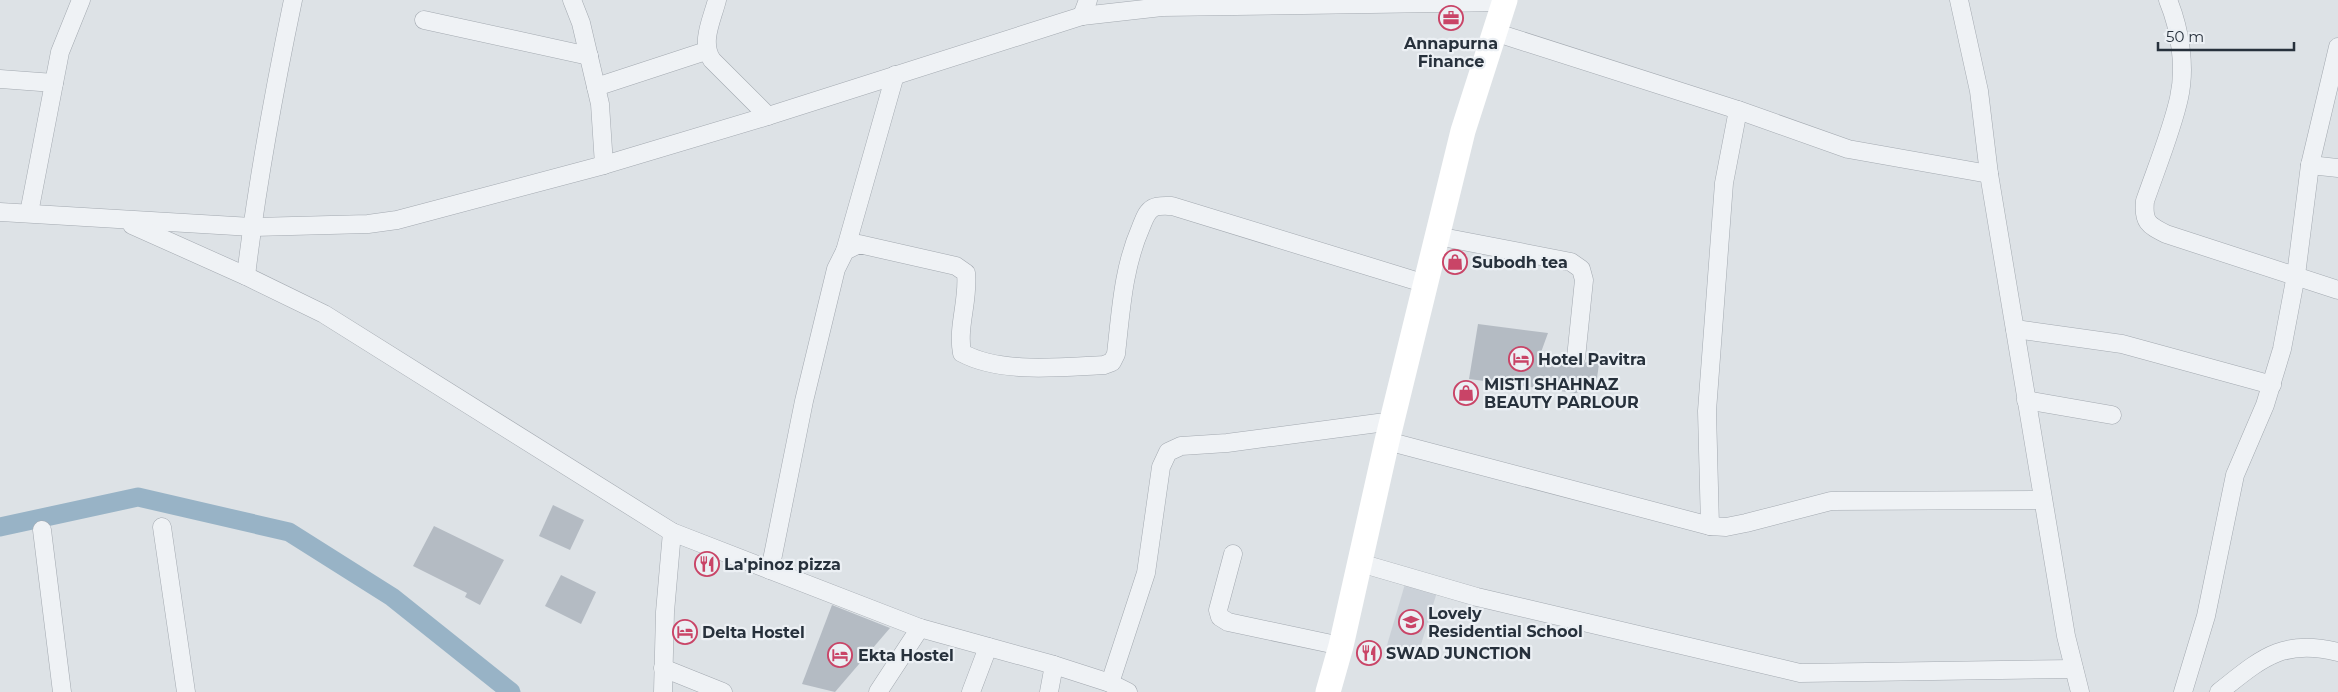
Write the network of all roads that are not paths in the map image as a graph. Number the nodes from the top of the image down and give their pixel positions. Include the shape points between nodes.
1 (81, 0) edge
2 (293, 0) edge
3 (572, 0) edge
4 (717, 0) edge
5 (1959, 0) edge
6 (2168, 0) edge
7 (1505, 1) edge
8 (1085, 8) edge
9 (424, 20) dead end
10 (1494, 32) junction
11 (2338, 47) edge
12 (706, 51) junction
13 (589, 56) junction
14 (895, 75) junction
15 (0, 79) edge
16 (54, 83) junction
17 (596, 87) junction
18 (1738, 110) junction
19 (768, 116) junction
20 (2310, 165) junction
21 (604, 166) junction
22 (2338, 168) edge
23 (1988, 174) junction
24 (0, 212) edge
25 (28, 213) junction
26 (122, 221) junction
27 (252, 227) junction
28 (1437, 236) junction
29 (844, 250) junction
30 (2296, 275) junction
31 (246, 276) junction
32 (1426, 284) junction
33 (2338, 290) edge
34 (2015, 329) junction
35 (1576, 358) dead end
36 (2272, 385) junction
37 (2026, 400) junction
38 (2112, 415) dead end
39 (1390, 431) junction
40 (2043, 500) junction
41 (1710, 526) junction
42 (162, 527) dead end
43 (42, 530) dead end
44 (672, 532) junction
45 (1233, 554) dead end
46 (1360, 563) junction
47 (770, 570) junction
48 (920, 628) junction
49 (1341, 646) junction
50 (988, 647) junction
51 (2338, 652) edge
52 (1054, 666) junction
53 (664, 668) junction
54 (2074, 669) junction
55 (1110, 683) junction
56 (62, 692) edge
57 (186, 692) edge
58 (663, 692) edge
59 (723, 692) edge
60 (878, 692) edge
61 (971, 692) edge
62 (1048, 692) edge
63 (1128, 692) edge
64 (1328, 692) edge
65 (2080, 692) edge
66 (2183, 692) edge
67 (2219, 692) edge

1 - 16 street via 60,52
2 - 27 street
3 - 13 street
4 - 12 street
5 - 23 street via 1979,91
6 - 30 street via 2178,38 2179,98 2145,200 2144,214 2150,226 2166,234
7 - 8 street
7 - 10 street
8 - 14 street
9 - 13 street
10 - 18 street
10 - 28 street via 1463,131
11 - 20 street
12 - 17 street
12 - 19 street
13 - 17 street
14 - 19 street
14 - 29 street
15 - 16 street
16 - 25 street
17 - 21 street
18 - 23 street via 1848,149
18 - 41 street via 1724,183 1708,401
19 - 21 street
20 - 22 street
20 - 30 street
21 - 27 street via 397,220 368,224
23 - 34 street
24 - 25 street
25 - 26 street
26 - 27 street
26 - 31 street
27 - 31 street
28 - 32 street
28 - 35 street via 1571,262 1581,269 1584,280
29 - 32 street via 860,244 956,266 966,273 967,287 960,340 962,353 1001,364 1040,368 1112,362 1116,354 1124,279 1131,250 1146,214 1162,206 1172,206
29 - 47 street via 836,269 804,401
30 - 33 street
30 - 36 street
31 - 44 street via 324,314
32 - 39 street
34 - 36 street via 2122,344
34 - 37 street
36 - 66 street via 2235,475 2206,616
37 - 38 street
37 - 40 street
39 - 41 street
39 - 46 street
39 - 55 street via 1181,446 1168,452 1161,467 1146,573
40 - 41 street via 1830,501 1726,528
40 - 54 street
42 - 57 street
43 - 56 street
44 - 47 street
44 - 53 street via 664,612
45 - 49 street via 1218,610 1220,617 1228,622
46 - 49 street
46 - 54 street via 1477,597 1800,673
47 - 48 street
48 - 50 street
48 - 60 street
49 - 64 street
50 - 52 street
50 - 61 street
51 - 67 street via 2320,647 2294,647 2262,658
52 - 55 street
52 - 62 street
53 - 58 street
53 - 59 street
54 - 65 street
55 - 63 street

